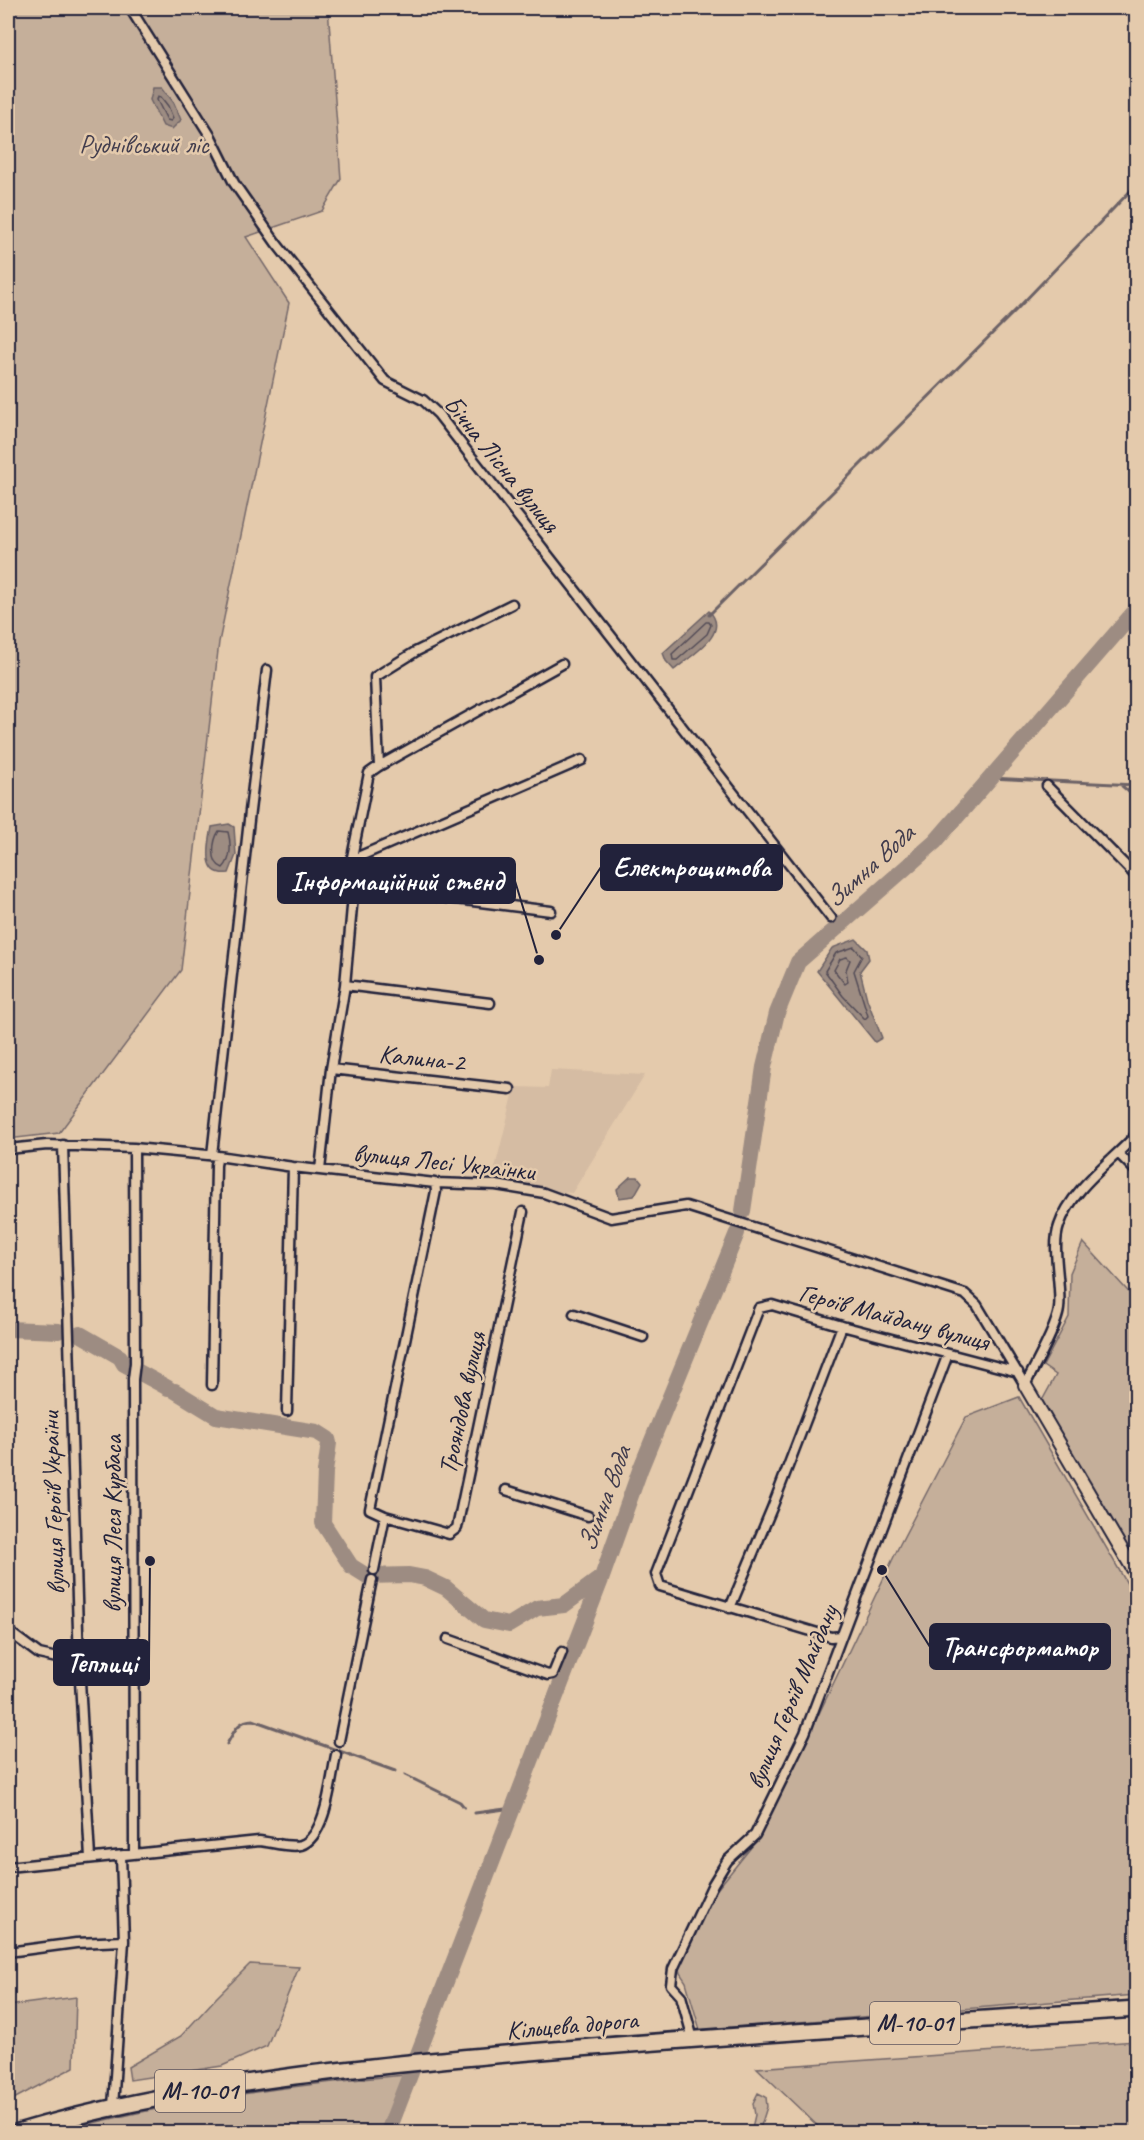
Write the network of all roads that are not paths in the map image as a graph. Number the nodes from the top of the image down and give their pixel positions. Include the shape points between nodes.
1 (130, 8) edge
2 (512, 604) dead end
3 (562, 664) dead end
4 (267, 670) dead end
5 (582, 760) dead end
6 (379, 766) junction
7 (1047, 786) dead end
8 (354, 859) junction
9 (354, 874) junction
10 (1137, 876) edge
11 (551, 911) dead end
12 (831, 918) dead end
13 (345, 985) junction
14 (490, 1003) dead end
15 (331, 1069) junction
16 (510, 1089) dead end
17 (1137, 1135) edge
18 (63, 1145) junction
19 (134, 1148) junction
20 (8, 1149) edge
21 (1119, 1154) junction
22 (215, 1156) junction
23 (293, 1167) junction
24 (320, 1170) junction
25 (1137, 1172) edge
26 (435, 1183) junction
27 (523, 1212) dead end
28 (574, 1314) dead end
29 (842, 1326) junction
30 (643, 1337) dead end
31 (948, 1354) junction
32 (1018, 1372) junction
33 (212, 1385) dead end
34 (1025, 1385) junction
35 (286, 1411) dead end
36 (506, 1490) dead end
37 (385, 1516) junction
38 (588, 1516) dead end
39 (374, 1570) dead end
40 (1137, 1574) edge
41 (372, 1580) dead end
42 (730, 1608) junction
43 (8, 1631) edge
44 (841, 1636) junction
45 (448, 1639) dead end
46 (562, 1652) dead end
47 (79, 1663) junction
48 (339, 1741) dead end
49 (336, 1755) dead end
50 (134, 1854) junction
51 (121, 1856) junction
52 (90, 1858) junction
53 (8, 1867) edge
54 (124, 1941) junction
55 (8, 1952) edge
56 (1137, 2009) edge
57 (693, 2039) junction
58 (112, 2107) junction
59 (18, 2133) edge

1 - 12 street, Бічна Лісна вулиця via 211,136 234,183 276,243 385,381 423,400 438,414
2 - 6 street via 415,652 375,677
3 - 6 street
4 - 22 street
5 - 8 street
6 - 8 street via 369,773
7 - 10 street
8 - 9 street
9 - 11 street via 369,888
9 - 13 street
13 - 14 street
13 - 15 street
15 - 16 street, Калина-2
15 - 24 street
17 - 21 street
18 - 19 street, вулиця Лесі Українки
18 - 20 street, вулиця Лесі Українки
18 - 47 street, вулиця Героїв України
19 - 22 street, вулиця Лесі Українки
19 - 50 street, вулиця Леся Курбаса
21 - 25 street
21 - 34 street via 1084,1187 1058,1227 1059,1311
22 - 23 street, вулиця Лесі Українки
22 - 33 street
23 - 24 street, вулиця Лесі Українки
23 - 35 street
24 - 26 street, вулиця Лесі Українки
26 - 32 street, вулиця Лесі Українки via 496,1185 544,1193 611,1218 686,1206 954,1290 977,1305
26 - 37 street via 370,1509
27 - 37 street, Трояндова вулиця via 457,1528 449,1533
28 - 30 street
29 - 31 street, Героїв Майдану вулиця
29 - 42 street
29 - 42 street, Героїв Майдану вулиця via 772,1305 759,1308 656,1574 660,1586
31 - 32 street, Героїв Майдану вулиця
31 - 44 street, вулиця Героїв Майдану
32 - 34 street, вулиця Лесі Українки
34 - 40 street
36 - 38 street
37 - 39 street
41 - 48 street
42 - 44 street
43 - 47 street via 39,1654
44 - 57 street, вулиця Героїв Майдану via 806,1733 755,1835 727,1861 673,1969 671,1985 681,1996
45 - 46 street via 548,1675 553,1674
47 - 52 street, вулиця Героїв України
49 - 50 street via 320,1828 299,1846 259,1841
50 - 51 street
51 - 52 street
51 - 54 street
52 - 53 street
54 - 55 street
54 - 58 street
56 - 57 highway, Кільцева дорога / М-10-01
57 - 58 highway, Кільцева дорога / М-10-01 via 265,2079
58 - 59 highway, Кільцева дорога / М-10-01

